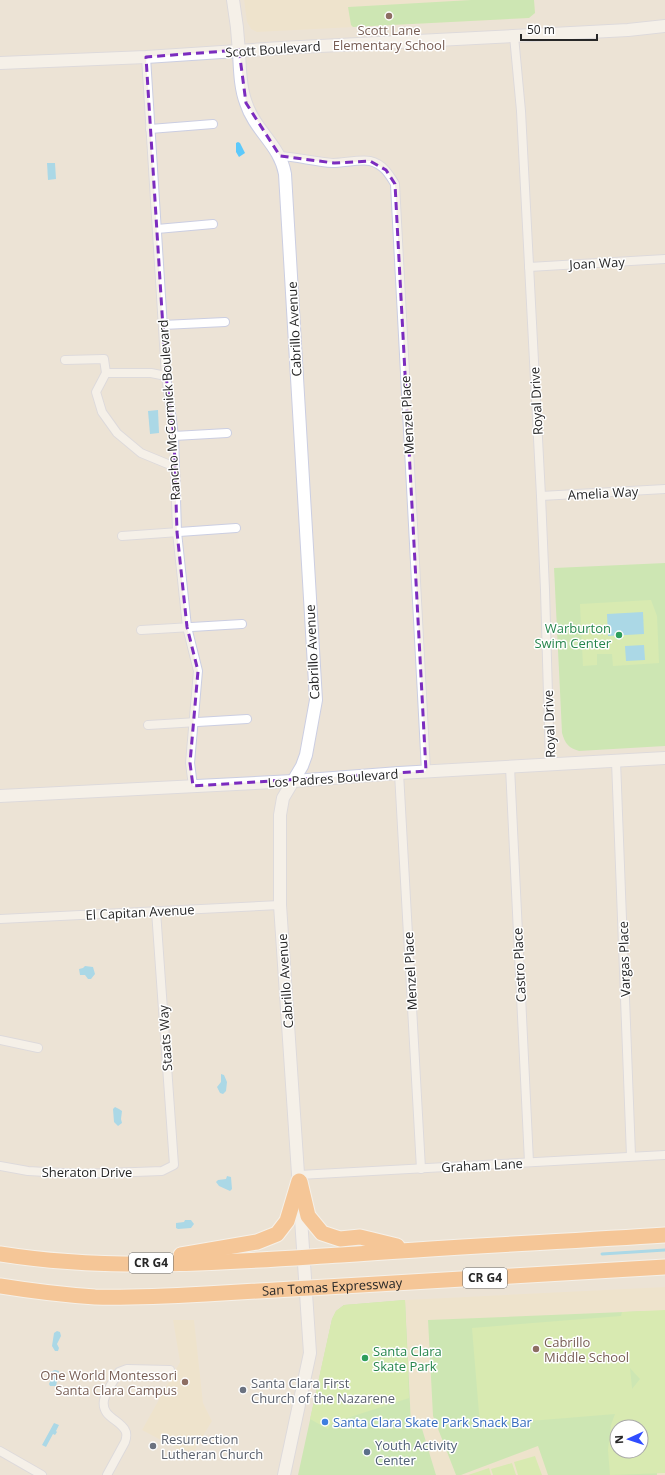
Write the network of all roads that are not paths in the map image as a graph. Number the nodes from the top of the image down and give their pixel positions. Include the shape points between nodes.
1 (233, 0) edge
2 (665, 26) edge
3 (514, 36) junction
4 (239, 50) junction
5 (146, 57) junction
6 (0, 63) edge
7 (213, 124) dead end
8 (150, 129) junction
9 (280, 156) junction
10 (214, 224) dead end
11 (157, 230) junction
12 (665, 258) edge
13 (529, 267) junction
14 (224, 322) dead end
15 (163, 325) junction
16 (65, 360) dead end
17 (106, 373) junction
18 (166, 376) junction
19 (227, 433) dead end
20 (174, 436) junction
21 (175, 467) junction
22 (665, 489) edge
23 (541, 496) junction
24 (236, 528) dead end
25 (177, 532) junction
26 (122, 536) dead end
27 (242, 624) dead end
28 (187, 627) junction
29 (140, 630) dead end
30 (247, 719) dead end
31 (194, 723) junction
32 (148, 725) dead end
33 (665, 758) edge
34 (616, 761) junction
35 (550, 765) junction
36 (510, 767) junction
37 (426, 771) junction
38 (399, 773) junction
39 (294, 781) junction
40 (192, 786) junction
41 (0, 796) edge
42 (280, 905) junction
43 (156, 911) junction
44 (0, 919) edge
45 (0, 1040) edge
46 (38, 1048) dead end
47 (665, 1155) edge
48 (631, 1156) junction
49 (529, 1162) junction
50 (174, 1165) joint
51 (0, 1166) edge
52 (421, 1169) junction
53 (299, 1178) junction
54 (665, 1236) edge
55 (412, 1250) junction
56 (0, 1254) edge
57 (303, 1257) junction
58 (130, 1264) junction
59 (665, 1267) edge
60 (0, 1286) edge
61 (306, 1289) junction
62 (170, 1370) dead end
63 (0, 1451) edge
64 (42, 1475) edge
65 (107, 1475) edge
66 (284, 1475) edge

1 - 4 street, Cabrillo Avenue
2 - 3 street, Scott Boulevard
3 - 4 street, Scott Boulevard
3 - 13 street, Royal Drive via 521,111
4 - 5 street, Scott Boulevard
4 - 9 street, Cabrillo Avenue via 242,90 250,114
5 - 6 street, Scott Boulevard
5 - 8 street, Rancho McCormick Boulevard
7 - 8 street
8 - 11 street, Rancho McCormick Boulevard
9 - 37 street, Menzel Place via 334,163 370,161 386,170 395,184
9 - 39 street, Cabrillo Avenue via 286,174 316,700 306,755
10 - 11 street
11 - 15 street, Rancho McCormick Boulevard
12 - 13 street, Joan Way
13 - 23 street, Royal Drive
14 - 15 street
15 - 18 street, Rancho McCormick Boulevard
16 - 17 street via 104,359
17 - 18 street via 151,373
17 - 21 street via 96,392 102,412 117,433 142,453
18 - 20 street, Rancho McCormick Boulevard
19 - 20 street
20 - 21 street, Rancho McCormick Boulevard
21 - 25 street, Rancho McCormick Boulevard
22 - 23 street, Amelia Way
23 - 35 street, Royal Drive
24 - 25 street
25 - 26 street
25 - 28 street, Rancho McCormick Boulevard
27 - 28 street
28 - 29 street
28 - 31 street, Rancho McCormick Boulevard via 198,671
30 - 31 street
31 - 32 street
31 - 40 street, Rancho McCormick Boulevard via 190,763
33 - 34 street, Los Padres Boulevard
34 - 35 street, Los Padres Boulevard
34 - 48 street, Vargas Place
35 - 36 street, Los Padres Boulevard
36 - 37 street, Los Padres Boulevard
36 - 49 street, Castro Place
37 - 38 street, Los Padres Boulevard
38 - 39 street, Los Padres Boulevard
38 - 52 street, Menzel Place
39 - 40 street, Los Padres Boulevard
39 - 42 street, Cabrillo Avenue via 283,798 280,815
40 - 41 street, Los Padres Boulevard
42 - 43 street, El Capitan Avenue
42 - 53 street, Cabrillo Avenue
43 - 44 street, El Capitan Avenue
43 - 50 street, Staats Way
45 - 46 street
47 - 48 street, Graham Lane
48 - 49 street, Graham Lane
49 - 52 street, Graham Lane
50 - 51 street, Sheraton Drive via 162,1171 80,1174 28,1171
52 - 53 street, Graham Lane
53 - 55 highway via 308,1216 322,1234 340,1239 360,1237
53 - 57 street, Cabrillo Avenue
53 - 58 highway via 287,1221 276,1234 257,1242
54 - 55 highway, CR G4
55 - 57 highway, CR G4
56 - 58 highway, CR G4 via 31,1259
57 - 58 highway, CR G4
57 - 61 street, Cabrillo Avenue
59 - 61 highway, San Tomas Expressway / CR G4
60 - 61 highway, San Tomas Expressway / CR G4 via 87,1296 128,1297
61 - 66 street, Cabrillo Avenue via 310,1353
62 - 65 street via 127,1369 119,1372 104,1399 104,1406 107,1414 125,1430 126,1436
63 - 64 street

